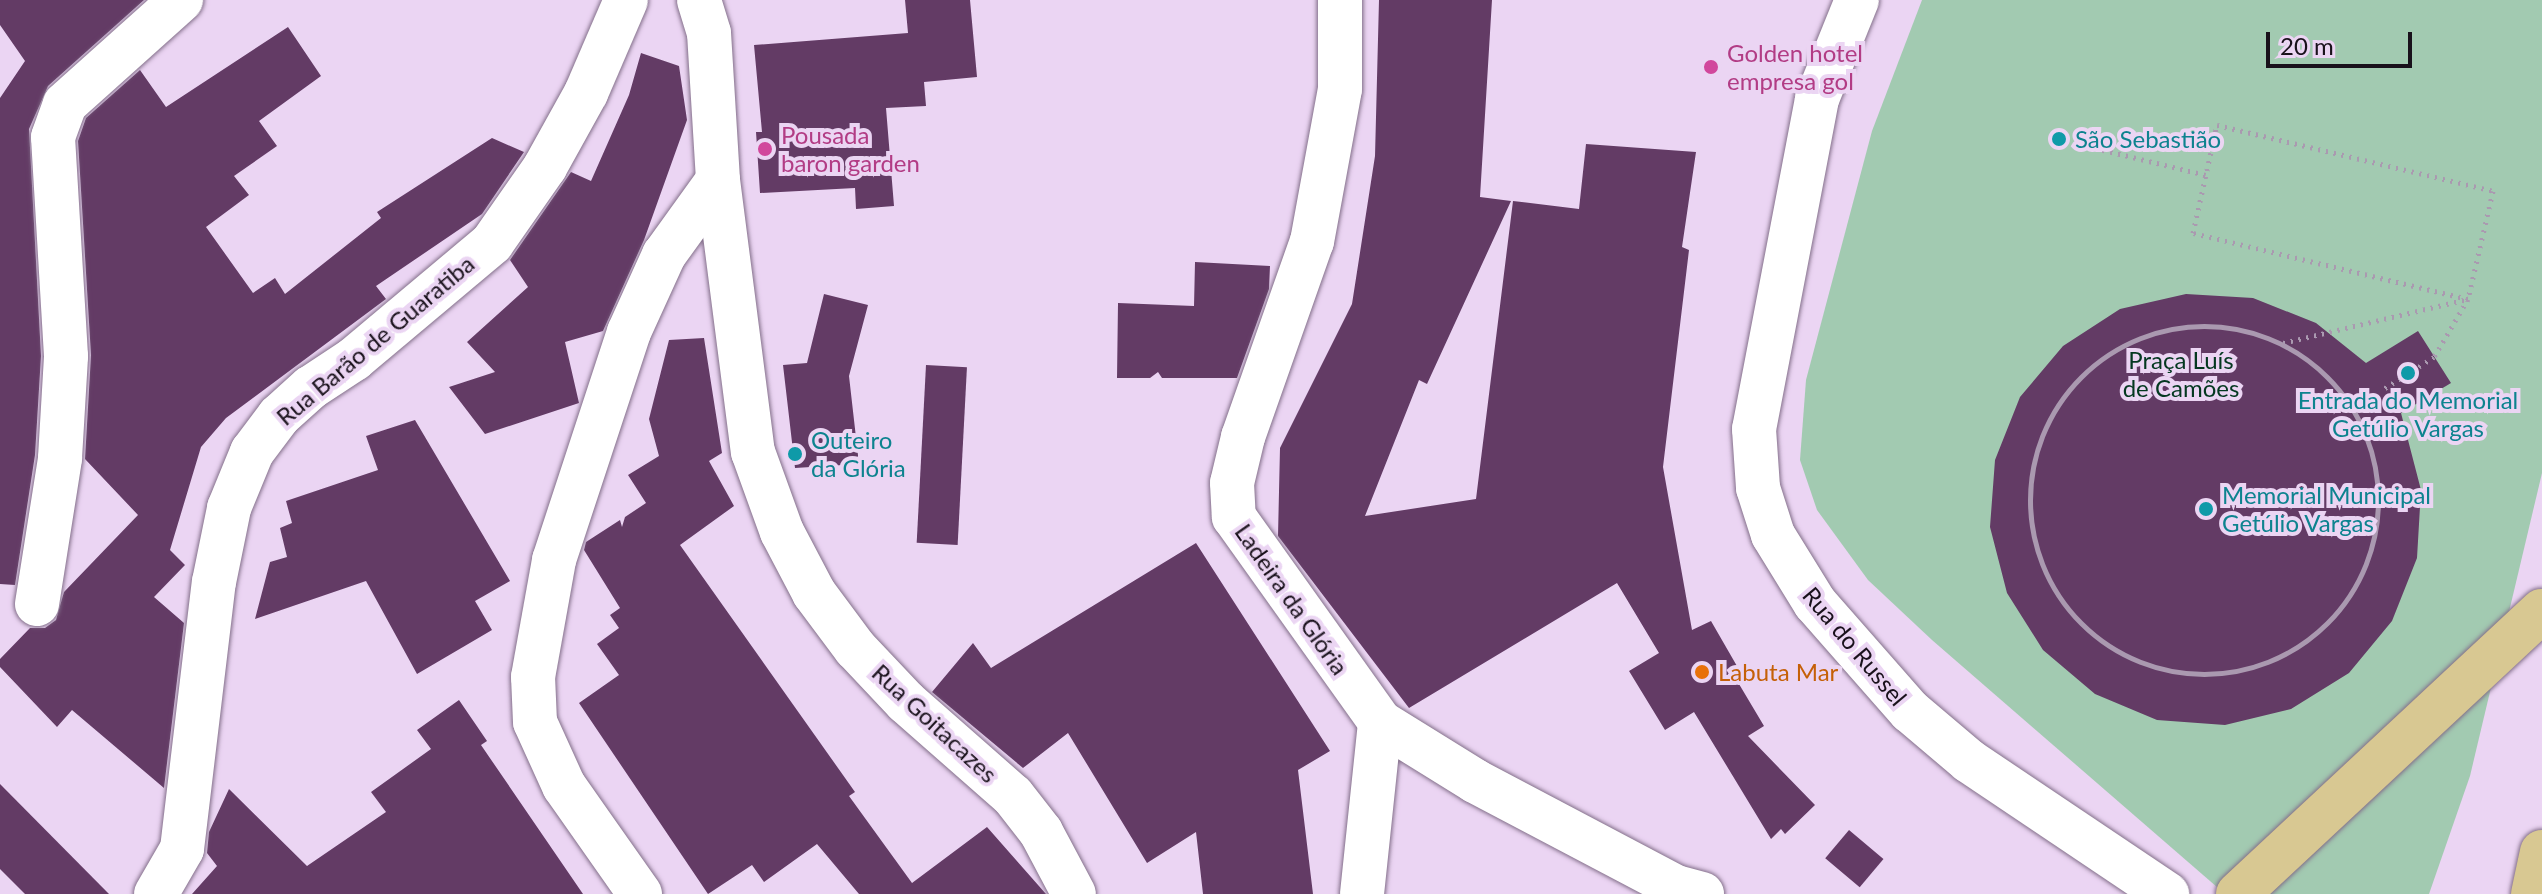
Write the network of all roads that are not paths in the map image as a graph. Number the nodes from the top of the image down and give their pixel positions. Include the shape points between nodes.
1 (181, 0) edge
2 (626, 0) edge
3 (699, 0) edge
4 (1340, 0) edge
5 (1857, 0) edge
6 (718, 180) junction
7 (37, 604) dead end
8 (2542, 611) edge
9 (1380, 722) junction
10 (2542, 852) edge
11 (1689, 890) edge
12 (156, 894) edge
13 (640, 894) edge
14 (1074, 894) edge
15 (1362, 894) edge
16 (2167, 894) edge
17 (2238, 894) edge
18 (2533, 894) edge

1 - 7 street via 73,96 53,137 66,356 60,458
2 - 12 street, Rua Barão de Guaratiba via 565,130 492,243 354,359 310,388 279,416 252,452 229,508 214,582 182,849
3 - 6 street via 709,33
4 - 9 street, Ladeira da Glória via 1340,89 1312,241 1243,437 1234,517
5 - 16 street, Rua do Russel via 1817,99 1754,429 1758,488 1773,535 1815,603 1910,711 1969,761
6 - 13 street via 664,255 629,332 554,560 535,664 535,722 564,786
6 - 14 street, Rua Goitacazes via 753,452 782,532 814,593 855,648 906,702 1013,796 1041,832
8 - 17 main road
9 - 11 street, Ladeira da Glória via 1475,781
9 - 15 street
10 - 18 main road

